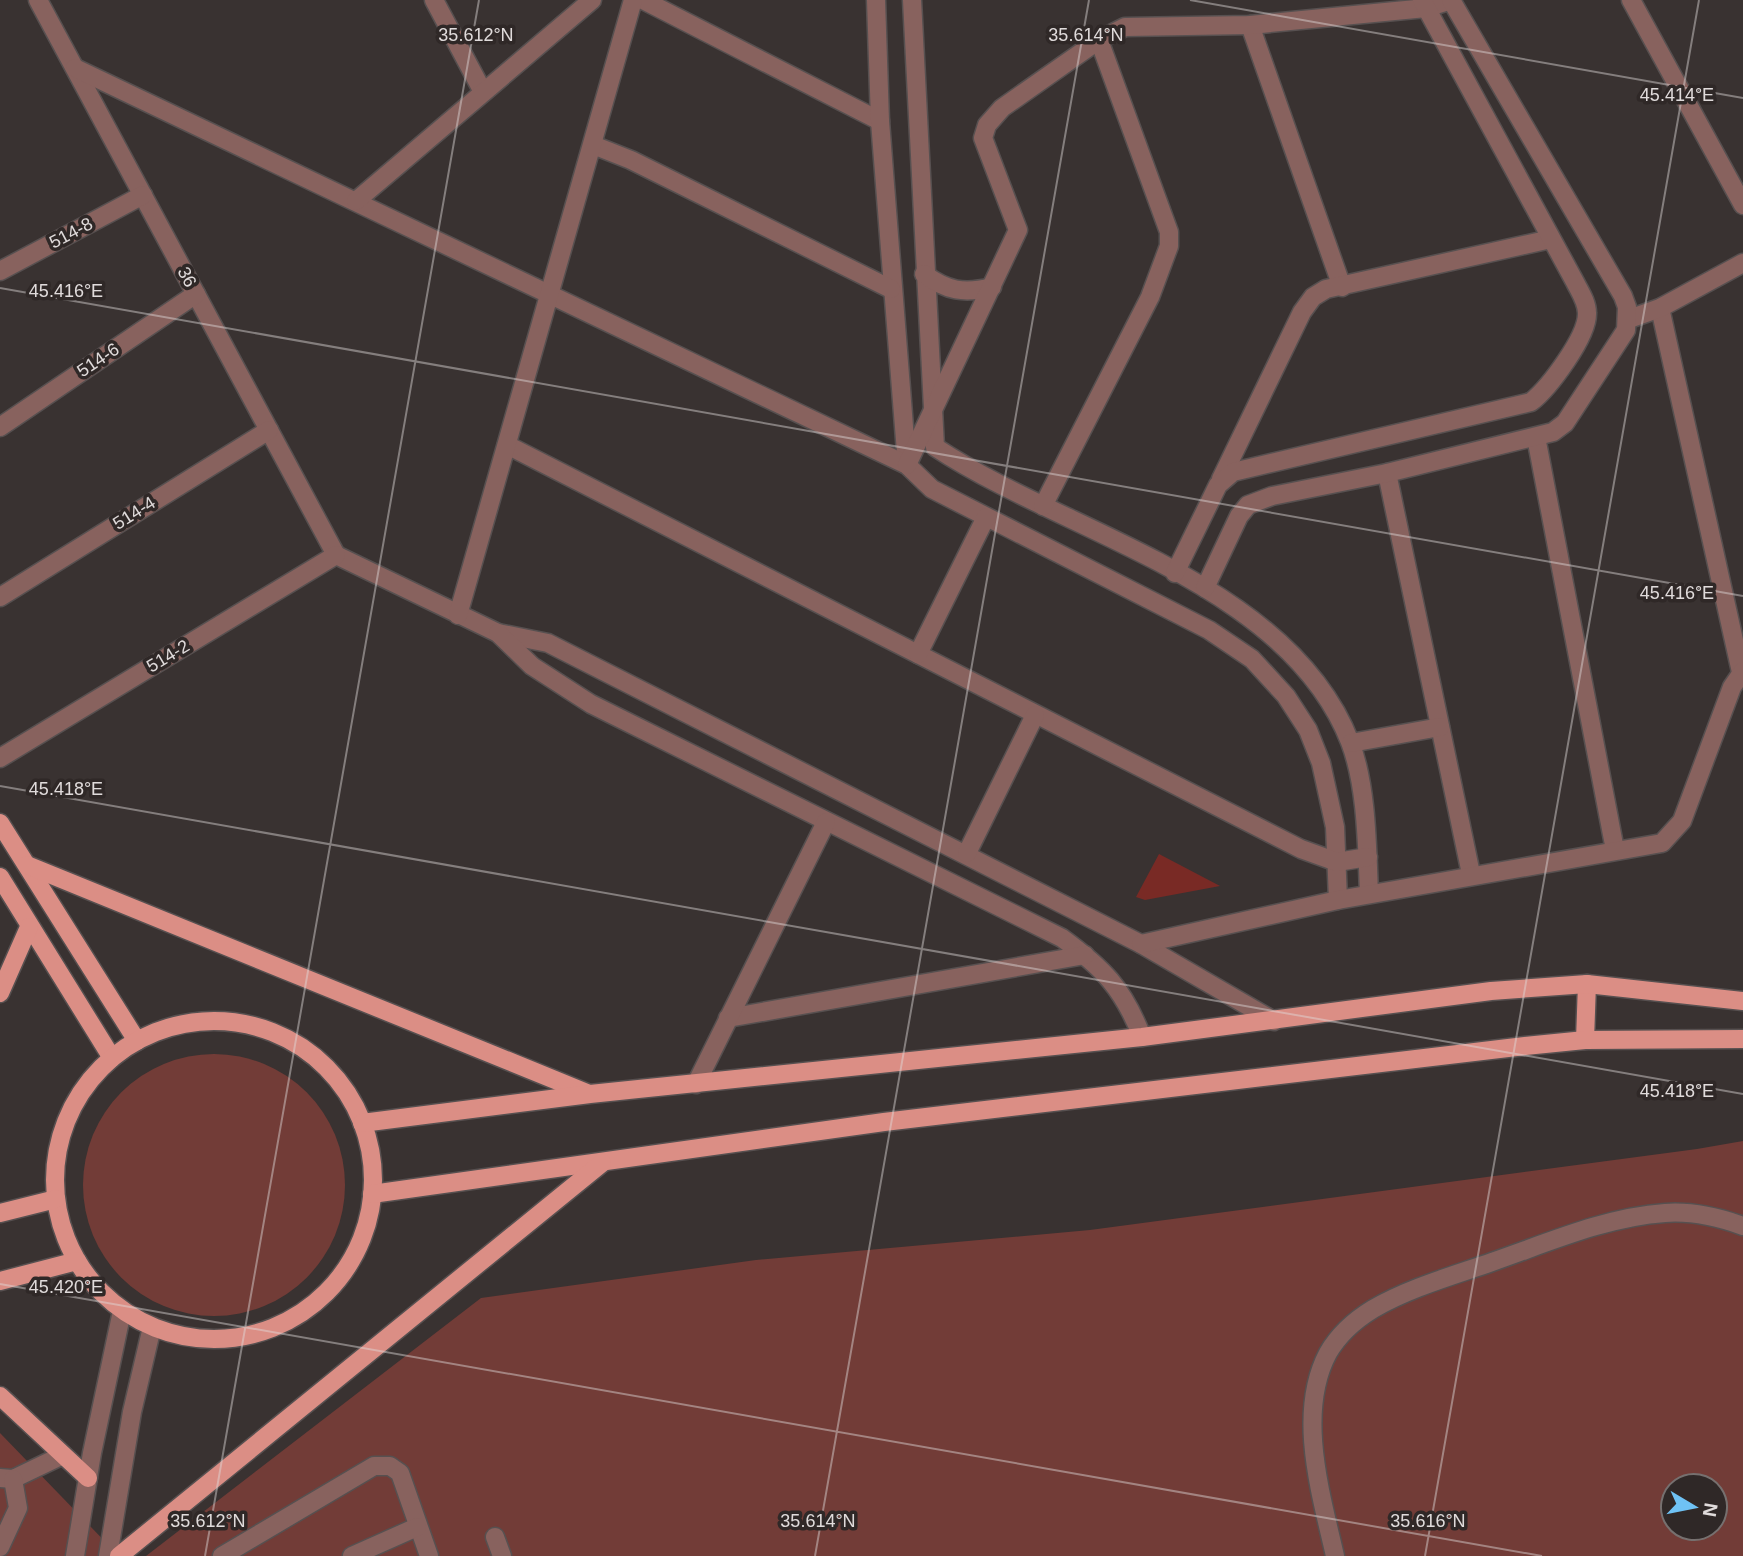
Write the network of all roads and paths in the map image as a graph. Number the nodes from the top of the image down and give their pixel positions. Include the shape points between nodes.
1 (38, 0) edge
2 (434, 0) edge
3 (592, 0) edge
4 (633, 0) edge
5 (643, 0) edge
6 (876, 0) edge
7 (912, 0) edge
8 (1451, 0) edge
9 (1631, 0) edge
10 (1424, 4) edge
11 (1250, 25) junction
12 (1099, 40) junction
13 (75, 68) junction
14 (483, 92) junction
15 (880, 121) junction
16 (593, 145) junction
17 (143, 195) junction
18 (356, 201) junction
19 (1743, 205) edge
20 (1551, 239) junction
21 (1743, 263) edge
22 (0, 271) edge
23 (924, 274) junction
24 (992, 287) junction
25 (1342, 287) junction
26 (891, 289) junction
27 (550, 293) junction
28 (196, 294) junction
29 (1660, 307) junction
30 (1629, 319) junction
31 (933, 414) junction
32 (0, 426) edge
33 (269, 430) junction
34 (1536, 437) junction
35 (507, 445) junction
36 (907, 465) junction
37 (1387, 473) junction
38 (1218, 485) junction
39 (1043, 506) junction
40 (986, 517) junction
41 (1186, 551) junction
42 (336, 555) junction
43 (1216, 566) junction
44 (1175, 573) junction
45 (1205, 588) junction
46 (0, 597) edge
47 (458, 615) junction
48 (498, 633) junction
49 (918, 654) junction
50 (1742, 671) edge
51 (1035, 715) junction
52 (1440, 727) junction
53 (1350, 743) junction
54 (0, 758) edge
55 (826, 822) junction
56 (0, 823) edge
57 (1615, 850) junction
58 (967, 853) junction
59 (1368, 857) junction
60 (1338, 862) junction
61 (27, 865) junction
62 (1471, 874) junction
63 (0, 877) edge
64 (1369, 894) junction
65 (1338, 900) junction
66 (29, 927) junction
67 (1141, 943) junction
68 (1085, 955) junction
69 (1587, 984) junction
70 (0, 993) edge
71 (1743, 1002) edge
72 (728, 1018) junction
73 (1274, 1021) junction
74 (1142, 1037) junction
75 (1743, 1039) edge
76 (1585, 1040) junction
77 (137, 1041) junction
78 (112, 1058) junction
79 (696, 1084) junction
80 (590, 1094) junction
81 (362, 1123) junction
82 (602, 1163) junction
83 (372, 1194) junction
84 (56, 1199) junction
85 (0, 1213) edge
86 (1743, 1226) edge
87 (77, 1261) junction
88 (0, 1281) edge
89 (122, 1311) junction
90 (152, 1327) junction
91 (0, 1396) edge
92 (63, 1455) junction
93 (7, 1478) edge
94 (88, 1478) junction
95 (120, 1484) junction
96 (417, 1527) junction
97 (495, 1537) dead end
98 (0, 1547) edge
99 (75, 1556) edge
100 (108, 1556) edge
101 (119, 1556) edge
102 (222, 1556) edge
103 (352, 1556) edge
104 (429, 1556) edge
105 (502, 1556) edge
106 (1335, 1556) edge

1 - 13 street, 36
2 - 14 street
3 - 14 street
4 - 16 street
5 - 15 street
6 - 15 street
7 - 23 street
8 - 10 street
8 - 30 street via 1623,296
9 - 19 street
10 - 11 street
10 - 20 street
11 - 12 street via 1125,27
11 - 25 street
12 - 24 street via 1002,108 987,125 983,138 1018,230
12 - 39 street via 1169,232 1169,246 1150,297
13 - 17 street, 36
13 - 18 street
14 - 18 street
15 - 26 street
16 - 26 street
16 - 27 street
17 - 22 street, 514-8
17 - 28 street, 36
18 - 27 street
20 - 25 street
20 - 38 street via 1584,299 1586,324 1554,376 1531,402 1248,467 1233,471
21 - 29 street
23 - 24 street via 963,292
23 - 31 street
24 - 31 street
25 - 38 street via 1313,297 1302,312
26 - 36 street
27 - 35 street
27 - 36 street
28 - 32 street, 514-6
28 - 33 street, 36
29 - 30 street
29 - 50 street
30 - 34 street via 1621,340 1565,423
31 - 36 street
31 - 39 street via 935,447
33 - 42 street, 36
33 - 46 street, 514-4
34 - 37 street
34 - 57 street
35 - 47 street
35 - 49 street
36 - 40 street via 932,489
37 - 43 street via 1248,505
37 - 52 street
38 - 41 street
39 - 44 street
40 - 49 street
40 - 60 street via 1197,624 1252,659 1286,696 1308,730 1330,796
41 - 43 street
41 - 44 street
42 - 47 street
42 - 54 street, 514-2
43 - 45 street
44 - 45 street
45 - 53 street via 1279,640 1303,666
47 - 48 street
48 - 55 street via 531,666 591,704
48 - 58 street via 548,643
49 - 51 street
50 - 57 street via 1677,830 1662,843
51 - 58 street
51 - 60 street via 1301,849
52 - 53 street
52 - 62 street
53 - 59 street
55 - 68 street via 1030,920
55 - 72 street
56 - 61 main road
57 - 62 street
58 - 67 street
59 - 60 street
59 - 64 street
60 - 65 street
61 - 77 main road
61 - 80 main road
62 - 64 street
63 - 66 main road
64 - 65 street
65 - 67 street
66 - 70 main road
66 - 78 main road
67 - 73 street
68 - 72 street
68 - 74 street via 1125,996
69 - 71 main road
69 - 73 main road via 1491,991
69 - 76 main road
72 - 79 street
73 - 74 main road
74 - 79 main road
75 - 76 main road
76 - 82 main road via 884,1122
77 - 78 main road
77 - 81 main road via 188,1023 229,1022 268,1030 293,1042 335,1076
78 - 84 main road via 78,1097 66,1121 55,1173
79 - 80 main road
80 - 81 main road
81 - 83 main road via 371,1158
82 - 83 main road
82 - 101 main road
83 - 90 main road via 364,1230 348,1264 334,1284 296,1317 273,1328 225,1339 176,1335
84 - 85 main road
84 - 87 main road
86 - 106 street via 1676,1212 1621,1220 1421,1287 1358,1319 1327,1355 1314,1408 1316,1459
87 - 88 main road
87 - 89 main road
89 - 90 main road
89 - 94 street
90 - 95 street
91 - 92 main road
92 - 93 street
92 - 94 main road
93 - 98 street via 18,1508
94 - 95 street
94 - 99 street
95 - 100 street
96 - 102 street via 400,1473 390,1466 374,1466
96 - 103 street
96 - 104 street
97 - 105 street

